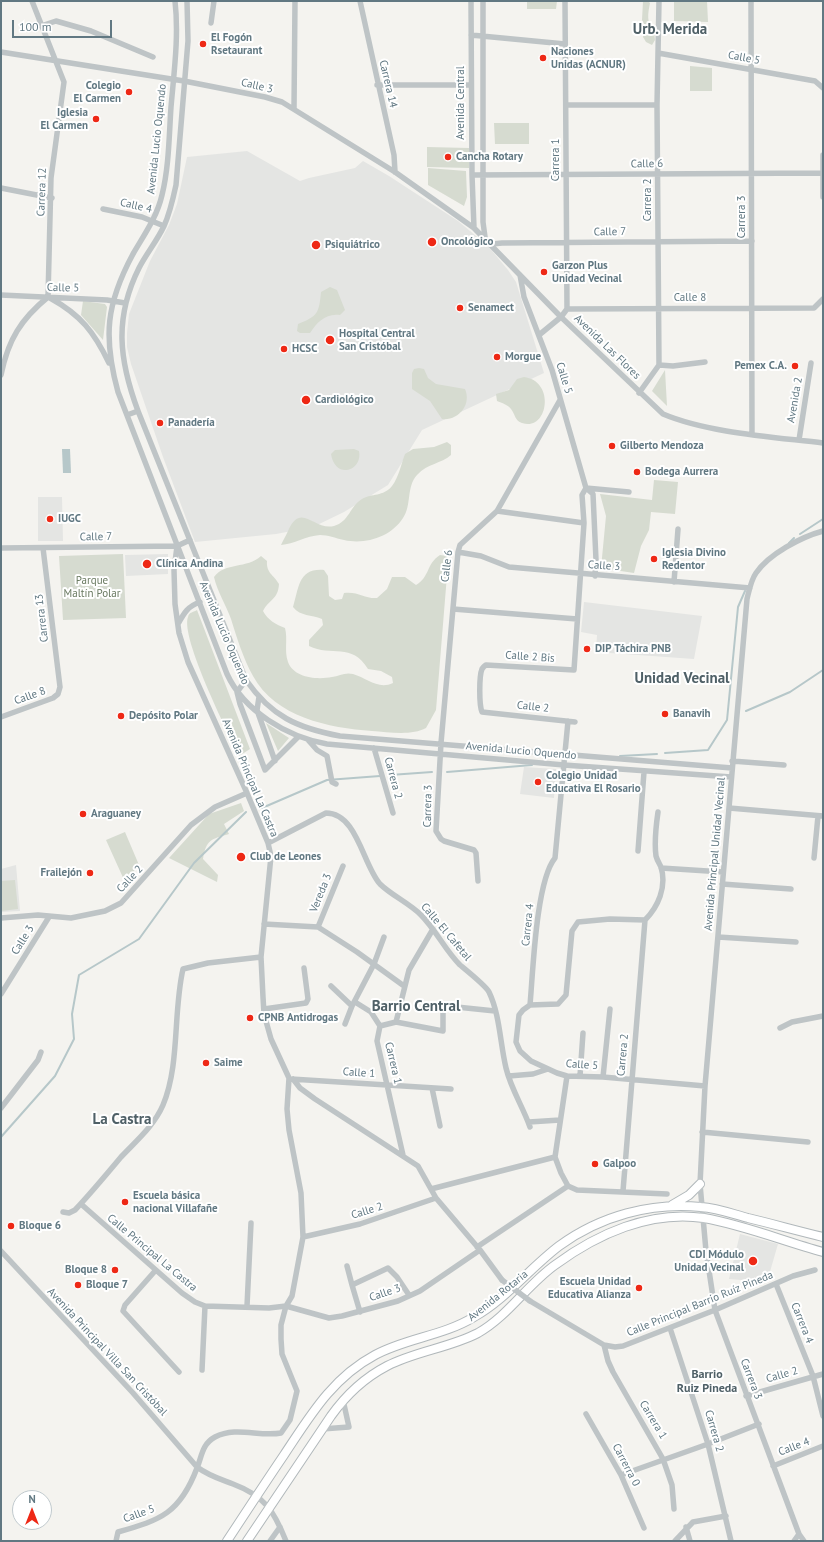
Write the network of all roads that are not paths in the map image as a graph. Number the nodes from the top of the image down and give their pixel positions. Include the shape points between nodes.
1 (32, 1) edge
2 (175, 1) edge
3 (187, 1) edge
4 (214, 1) edge
5 (295, 1) edge
6 (360, 1) edge
7 (471, 1) edge
8 (483, 1) edge
9 (565, 1) edge
10 (659, 1) edge
11 (751, 1) edge
12 (211, 23) dead end
13 (41, 26) junction
14 (471, 35) junction
15 (483, 35) junction
16 (565, 44) junction
17 (1, 52) edge
18 (658, 53) junction
19 (153, 57) dead end
20 (56, 61) junction
21 (750, 69) junction
22 (173, 80) junction
23 (184, 81) junction
24 (377, 85) junction
25 (471, 86) junction
26 (823, 88) edge
27 (566, 105) junction
28 (657, 105) junction
29 (294, 109) junction
30 (823, 155) edge
31 (394, 172) junction
32 (752, 172) junction
33 (823, 173) edge
34 (658, 174) junction
35 (472, 175) junction
36 (482, 175) junction
37 (566, 175) junction
38 (1, 188) edge
39 (823, 197) edge
40 (52, 198) junction
41 (103, 209) dead end
42 (153, 220) junction
43 (473, 221) junction
44 (483, 222) junction
45 (164, 226) junction
46 (474, 228) junction
47 (485, 237) junction
48 (658, 241) junction
49 (752, 241) junction
50 (566, 242) junction
51 (492, 244) junction
52 (520, 274) junction
53 (1, 295) edge
54 (48, 297) junction
55 (83, 299) junction
56 (823, 299) edge
57 (113, 301) junction
58 (125, 303) junction
59 (752, 308) junction
60 (567, 309) junction
61 (658, 309) junction
62 (75, 314) junction
63 (561, 317) junction
64 (539, 335) junction
65 (706, 362) dead end
66 (811, 363) dead end
67 (111, 365) junction
68 (659, 365) junction
69 (1, 375) edge
70 (639, 393) junction
71 (560, 400) junction
72 (138, 411) junction
73 (127, 415) junction
74 (752, 434) junction
75 (799, 440) junction
76 (823, 443) edge
77 (586, 488) junction
78 (629, 492) dead end
79 (497, 512) junction
80 (584, 524) junction
81 (678, 529) dead end
82 (823, 531) edge
83 (190, 540) junction
84 (177, 546) junction
85 (1, 548) edge
86 (43, 548) junction
87 (458, 552) junction
88 (581, 575) junction
89 (595, 576) junction
90 (674, 582) junction
91 (750, 588) junction
92 (200, 602) junction
93 (453, 609) junction
94 (577, 619) junction
95 (178, 624) junction
96 (574, 670) joint
97 (246, 680) junction
98 (60, 686) joint
99 (237, 692) junction
100 (259, 696) junction
101 (257, 710) junction
102 (489, 713) joint
103 (1, 717) edge
104 (568, 721) junction
105 (575, 722) dead end
106 (298, 737) junction
107 (309, 740) junction
108 (441, 743) junction
109 (374, 748) junction
110 (440, 754) junction
111 (565, 755) junction
112 (275, 761) junction
113 (732, 761) junction
114 (564, 765) junction
115 (784, 765) dead end
116 (732, 768) junction
117 (644, 772) junction
118 (731, 777) junction
119 (336, 784) dead end
120 (247, 793) junction
121 (729, 808) junction
122 (658, 812) dead end
123 (393, 813) dead end
124 (820, 816) edge
125 (268, 843) junction
126 (638, 851) dead end
127 (814, 858) dead end
128 (343, 866) dead end
129 (661, 868) junction
130 (723, 872) junction
131 (478, 881) dead end
132 (722, 884) junction
133 (791, 889) dead end
134 (49, 917) junction
135 (1, 918) edge
136 (645, 920) junction
137 (264, 924) junction
138 (318, 927) junction
139 (433, 929) junction
140 (384, 937) dead end
141 (718, 937) junction
142 (796, 942) dead end
143 (261, 957) junction
144 (374, 964) junction
145 (304, 968) dead end
146 (331, 986) dead end
147 (404, 986) junction
148 (1, 994) edge
149 (353, 1004) junction
150 (530, 1005) junction
151 (610, 1008) dead end
152 (264, 1009) junction
153 (495, 1011) junction
154 (823, 1016) edge
155 (396, 1022) junction
156 (345, 1024) dead end
157 (380, 1026) junction
158 (780, 1028) dead end
159 (583, 1033) dead end
160 (41, 1052) dead end
161 (548, 1069) junction
162 (508, 1076) junction
163 (567, 1076) junction
164 (580, 1076) junction
165 (603, 1077) junction
166 (291, 1079) junction
167 (631, 1079) junction
168 (388, 1085) junction
169 (705, 1086) junction
170 (432, 1088) junction
171 (451, 1089) dead end
172 (1, 1108) edge
173 (560, 1120) junction
174 (440, 1126) dead end
175 (702, 1132) junction
176 (808, 1142) dead end
177 (403, 1155) junction
178 (555, 1157) junction
179 (700, 1184) junction
180 (568, 1186) junction
181 (431, 1189) junction
182 (623, 1191) junction
183 (667, 1194) dead end
184 (436, 1198) junction
185 (80, 1204) junction
186 (667, 1206) junction
187 (703, 1207) junction
188 (63, 1212) dead end
189 (703, 1218) junction
190 (251, 1223) dead end
191 (302, 1237) junction
192 (823, 1237) edge
193 (479, 1249) junction
194 (1, 1251) edge
195 (823, 1252) edge
196 (347, 1266) dead end
197 (813, 1270) dead end
198 (155, 1271) junction
199 (776, 1284) junction
200 (352, 1285) junction
201 (410, 1296) junction
202 (205, 1306) junction
203 (247, 1306) junction
204 (286, 1306) junction
205 (715, 1310) junction
206 (360, 1312) junction
207 (670, 1328) junction
208 (604, 1345) junction
209 (202, 1370) dead end
210 (179, 1372) dead end
211 (823, 1374) edge
212 (813, 1376) junction
213 (746, 1396) junction
214 (343, 1400) junction
215 (586, 1414) dead end
216 (823, 1416) edge
217 (759, 1424) junction
218 (322, 1429) junction
219 (708, 1444) junction
220 (823, 1446) edge
221 (663, 1459) junction
222 (773, 1466) junction
223 (198, 1467) junction
224 (621, 1475) junction
225 (257, 1495) junction
226 (269, 1507) junction
227 (674, 1509) dead end
228 (726, 1516) junction
229 (280, 1527) junction
230 (686, 1527) junction
231 (644, 1528) dead end
232 (799, 1534) junction
233 (116, 1541) edge
234 (227, 1541) edge
235 (247, 1541) edge
236 (270, 1541) edge
237 (286, 1541) edge
238 (675, 1541) edge
239 (690, 1541) edge
240 (731, 1541) edge
241 (794, 1541) edge
242 (804, 1541) edge

1 - 13 street, Carrera 12
2 - 22 street, Avenida Lucio Oquendo via 177,42
3 - 23 street, Avenida Lucio Oquendo via 188,41
4 - 12 street
5 - 29 street
6 - 24 street, Carrera 14
7 - 14 street, Avenida Central
8 - 15 street, Avenida Central
9 - 16 street, Carrera 1
10 - 18 street, Carrera 2
11 - 21 street, Carrera 3
13 - 19 street via 56,21
13 - 20 street, Carrera 12
14 - 15 street
14 - 25 street, Avenida Central
15 - 16 street
15 - 36 street, Avenida Central
16 - 27 street, Carrera 1
17 - 20 street, Calle 3
18 - 21 street, Calle 5
18 - 28 street, Carrera 2
20 - 22 street, Calle 3
20 - 40 street, Carrera 12 via 64,82 54,146
21 - 26 street, Calle 5 via 815,81
21 - 32 street, Carrera 3
22 - 23 street, Calle 3
22 - 42 street, Avenida Lucio Oquendo via 165,177
23 - 29 street, Calle 3 via 265,97
23 - 45 street, Avenida Lucio Oquendo via 176,185
24 - 25 street
24 - 31 street, Carrera 14 via 394,155
25 - 35 street, Avenida Central
27 - 28 street
27 - 37 street, Carrera 1
28 - 34 street, Carrera 2
29 - 31 street, Calle 3
30 - 33 street
31 - 46 street, Calle 3
32 - 33 street, Calle 6
32 - 34 street, Calle 6
32 - 49 street, Carrera 3
33 - 39 street
34 - 37 street, Calle 6
34 - 48 street, Carrera 2
35 - 36 street, Calle 6
35 - 43 street, Avenida Central
36 - 37 street, Calle 6
36 - 44 street, Avenida Central
37 - 50 street, Carrera 1
38 - 40 street
40 - 54 street, Carrera 12
41 - 42 street, Calle 4
42 - 45 street, Calle 4
42 - 57 street, Avenida Lucio Oquendo via 132,256
43 - 44 street via 479,224
43 - 46 street, Avenida Central
44 - 47 street, Avenida Central
45 - 58 street, Avenida Lucio Oquendo via 139,268
46 - 47 street, Avenida Las Flores
47 - 51 street, Avenida Las Flores
48 - 49 street, Calle 7
48 - 50 street, Calle 7
48 - 61 street, Carrera 2
49 - 59 street, Carrera 3
50 - 51 street, Calle 7
50 - 60 street, Carrera 1
51 - 52 street, Avenida Las Flores
52 - 63 street, Avenida Las Flores
52 - 64 street, Calle 5 via 524,297
53 - 54 street, Calle 5
54 - 55 street, Calle 5
54 - 62 street
54 - 69 street via 31,312 12,338 4,357
55 - 57 street, Calle 5
55 - 62 street via 72,304
56 - 59 street, Calle 8 via 814,308
57 - 58 street, Calle 5
57 - 67 street, Avenida Lucio Oquendo via 108,339
58 - 72 street, Avenida Lucio Oquendo via 122,327 124,365
59 - 61 street, Calle 8
59 - 74 street, Carrera 3
60 - 61 street, Calle 8
60 - 63 street
61 - 68 street, Carrera 2
62 - 67 street via 96,336
63 - 64 street
63 - 70 street, Avenida Las Flores
64 - 71 street, Calle 5
65 - 68 street
66 - 75 street, Avenida 2
67 - 73 street, Avenida Lucio Oquendo
68 - 70 street
70 - 74 street, Avenida Las Flores via 663,414 683,422
71 - 77 street, Calle 5
71 - 79 street, Calle 6
72 - 73 street
72 - 83 street, Avenida Lucio Oquendo
73 - 84 street, Avenida Lucio Oquendo
74 - 75 street
75 - 76 street
77 - 78 street
77 - 80 street, Calle 5 via 582,495
77 - 89 street, Calle 5 via 593,494
79 - 80 street
79 - 87 street, Calle 6 via 460,545
80 - 88 street, Calle 5
81 - 90 street
82 - 91 street, Avenida Principal Unidad Vecinal via 801,538 770,559 755,574
83 - 84 street, Calle 7
83 - 97 street, Avenida Lucio Oquendo
84 - 86 street, Calle 7
84 - 92 street, Avenida Lucio Oquendo
84 - 95 street, Avenida Principal La Castra via 174,570
85 - 86 street, Calle 7
86 - 98 street, Carrera 13
87 - 88 street, Calle 3 via 481,556 509,567
87 - 93 street, Calle 6
88 - 89 street, Calle 3
88 - 94 street, Calle 5
89 - 90 street, Calle 3
90 - 91 street, Calle 3
91 - 113 street, Avenida Principal Unidad Vecinal
92 - 95 street via 192,604 186,610
92 - 99 street, Avenida Lucio Oquendo via 227,674
93 - 94 street
93 - 108 street, Calle 6
94 - 96 street, Calle 5
95 - 120 street, Avenida Principal La Castra via 188,662
96 - 102 street, Calle 2 Bis via 486,664 482,669 480,707 482,712
97 - 99 street
97 - 100 street, Avenida Lucio Oquendo
98 - 103 street, Calle 8 via 58,694 53,698
99 - 101 street, Avenida Lucio Oquendo
99 - 112 street via 265,770
100 - 101 street
100 - 108 street, Avenida Lucio Oquendo via 282,717 315,731 362,738
101 - 106 street, Avenida Lucio Oquendo via 283,730
101 - 112 street
102 - 104 street, Calle 2
104 - 105 street, Calle 2
104 - 111 street
106 - 107 street, Avenida Lucio Oquendo
106 - 112 street
107 - 109 street, Avenida Lucio Oquendo
107 - 119 street via 317,750 327,756 332,782
108 - 110 street
108 - 111 street, Avenida Lucio Oquendo
109 - 110 street, Avenida Lucio Oquendo
109 - 123 street, Carrera 2
110 - 114 street, Avenida Lucio Oquendo
110 - 131 street, Carrera 3 via 436,831 444,841 474,850
111 - 114 street
111 - 116 street, Avenida Lucio Oquendo
113 - 115 street
113 - 116 street, Avenida Principal Unidad Vecinal
114 - 117 street, Avenida Lucio Oquendo
114 - 150 street, Carrera 4 via 555,858 545,875
116 - 118 street, Avenida Principal Unidad Vecinal
117 - 118 street, Avenida Lucio Oquendo
117 - 126 street
118 - 121 street, Avenida Principal Unidad Vecinal
120 - 125 street, Avenida Principal La Castra
120 - 134 street, Calle 2 via 215,807 191,825 121,903 105,911 85,916
121 - 124 street
121 - 130 street, Avenida Principal Unidad Vecinal
122 - 129 street via 656,857
124 - 127 street
125 - 137 street, Avenida Principal La Castra via 271,856
125 - 139 street, Calle El Cafetal via 326,813 334,813 343,819 352,831 381,885 415,909
128 - 138 street, Vereda 3
129 - 130 street
129 - 136 street via 662,888 657,907
130 - 132 street, Avenida Principal Unidad Vecinal
132 - 133 street
132 - 141 street, Avenida Principal Unidad Vecinal
134 - 135 street, Calle 2 via 38,915
134 - 148 street, Calle 3
136 - 150 street via 610,919 578,922 572,931 566,995 558,1004
136 - 167 street, Carrera 2
137 - 138 street
137 - 143 street, Avenida Principal La Castra
138 - 144 street
139 - 147 street via 414,959
139 - 153 street, Calle El Cafetal via 456,960 488,990
140 - 144 street
141 - 142 street
141 - 169 street, Avenida Principal Unidad Vecinal
143 - 152 street, Avenida Principal La Castra
143 - 185 street via 208,963 182,969 172,1064 163,1106 141,1137
144 - 147 street
144 - 149 street
145 - 152 street via 308,999 306,1003
146 - 149 street
147 - 155 street
149 - 156 street
149 - 157 street via 371,1012
150 - 161 street via 519,1015 516,1042 520,1051 531,1061
151 - 165 street
152 - 166 street, Avenida Principal La Castra via 271,1039
153 - 155 street via 443,1007 442,1031
153 - 162 street, Calle El Cafetal
154 - 158 street via 802,1019
155 - 157 street
157 - 168 street, Carrera 1 via 377,1041
159 - 164 street
160 - 172 street via 38,1060
161 - 162 street via 533,1074
161 - 163 street, Calle 5
162 - 173 street, Calle El Cafetal via 530,1124
163 - 164 street, Calle 5
163 - 173 street
164 - 165 street, Calle 5
165 - 167 street, Calle 5
166 - 168 street, Calle 1
166 - 177 street, Calle Principal Barrio Ruíz Pineda via 315,1099
166 - 191 street, Avenida Principal La Castra via 287,1109 301,1193
167 - 169 street, Calle 5
167 - 182 street, Carrera 2
168 - 170 street, Calle 1
168 - 177 street, Carrera 1
169 - 175 street, Avenida Principal Unidad Vecinal
170 - 171 street, Calle 1
170 - 174 street
173 - 178 street
175 - 176 street
175 - 179 street, Avenida Principal Unidad Vecinal
177 - 181 street, Calle Principal Barrio Ruíz Pineda via 418,1166
178 - 180 street
178 - 181 street
179 - 186 main road via 684,1199
179 - 187 street, Avenida Principal Unidad Vecinal
180 - 182 street via 577,1190
180 - 193 street, Calle 3
181 - 184 street, Calle Principal Barrio Ruíz Pineda
182 - 183 street
184 - 191 street, Calle 2 via 360,1224
184 - 193 street, Calle Principal Barrio Ruíz Pineda
185 - 188 street via 69,1213
185 - 198 street, Calle Principal La Castra
186 - 187 main road, Avenida Rotaria
186 - 225 main road, Avenida Rotaria via 620,1214 590,1227 556,1248 476,1316 438,1334 397,1345 362,1363 326,1394
187 - 189 street, Avenida Principal Unidad Vecinal
187 - 192 main road, Avenida Rotaria
189 - 195 main road, Avenida Rotaria
189 - 205 street, Carrera 3
189 - 214 main road, Avenida Rotaria via 650,1220 614,1230 594,1239 553,1266 483,1330 449,1346 388,1366 364,1381
190 - 203 street
191 - 204 street, Avenida Principal La Castra via 292,1296
193 - 201 street, Calle 3
193 - 208 street, Calle Principal Barrio Ruíz Pineda, bridge via 502,1280 530,1301
194 - 223 street, Avenida Principal Villa San Cristóbal
196 - 200 street
197 - 199 street, Calle Principal Barrio Ruíz Pineda
198 - 202 street, Calle Principal La Castra via 195,1302
198 - 210 street via 125,1305 123,1311
199 - 205 street, Calle Principal Barrio Ruíz Pineda
199 - 212 street, Carrera 4
200 - 201 street via 388,1268
200 - 206 street
201 - 206 street, Calle 3
202 - 203 street, Calle Principal La Castra
202 - 209 street
203 - 204 street, Calle Principal La Castra
204 - 206 street, Calle 3 via 329,1318
204 - 223 street, Avenida Principal La Castra via 281,1325 282,1354 298,1391 295,1406 285,1429 275,1434 233,1431 218,1436 207,1443
205 - 207 street, Calle Principal Barrio Ruíz Pineda
205 - 213 street, Carrera 3
207 - 208 street, Calle Principal Barrio Ruíz Pineda via 623,1346
207 - 219 street, Carrera 2
208 - 221 street, Carrera 1 via 613,1372
211 - 212 street, Calle 2
212 - 213 street, Calle 2
212 - 216 street, Carrera 4
213 - 217 street, Carrera 3
214 - 218 main road, Avenida Rotaria
214 - 218 street via 349,1427
215 - 224 street, Carrerra 0
217 - 219 street
217 - 222 street, Carrera 3
218 - 226 main road, Avenida Rotaria
219 - 221 street
219 - 228 street, Carrera 2
220 - 222 street, Calle 4
221 - 224 street
221 - 227 street, Carrera 1 via 672,1485
222 - 232 street, Carrera 3
223 - 225 street, Avenida Principal Villa San Cristóbal via 207,1475
223 - 233 street, Calle 5 via 189,1486 168,1513 154,1521 118,1532
224 - 231 street, Carrerra 0
225 - 226 street, Avenida Principal Villa San Cristóbal
225 - 234 main road, Avenida Rotaria
226 - 229 street, Avenida Principal Villa San Cristóbal
226 - 235 main road, Avenida Rotaria
228 - 230 street via 693,1522
228 - 240 street, Carrera 2
229 - 236 street
229 - 237 street, Avenida Principal Villa San Cristóbal
230 - 238 street
230 - 239 street
232 - 241 street
232 - 242 street, Carrera 3

